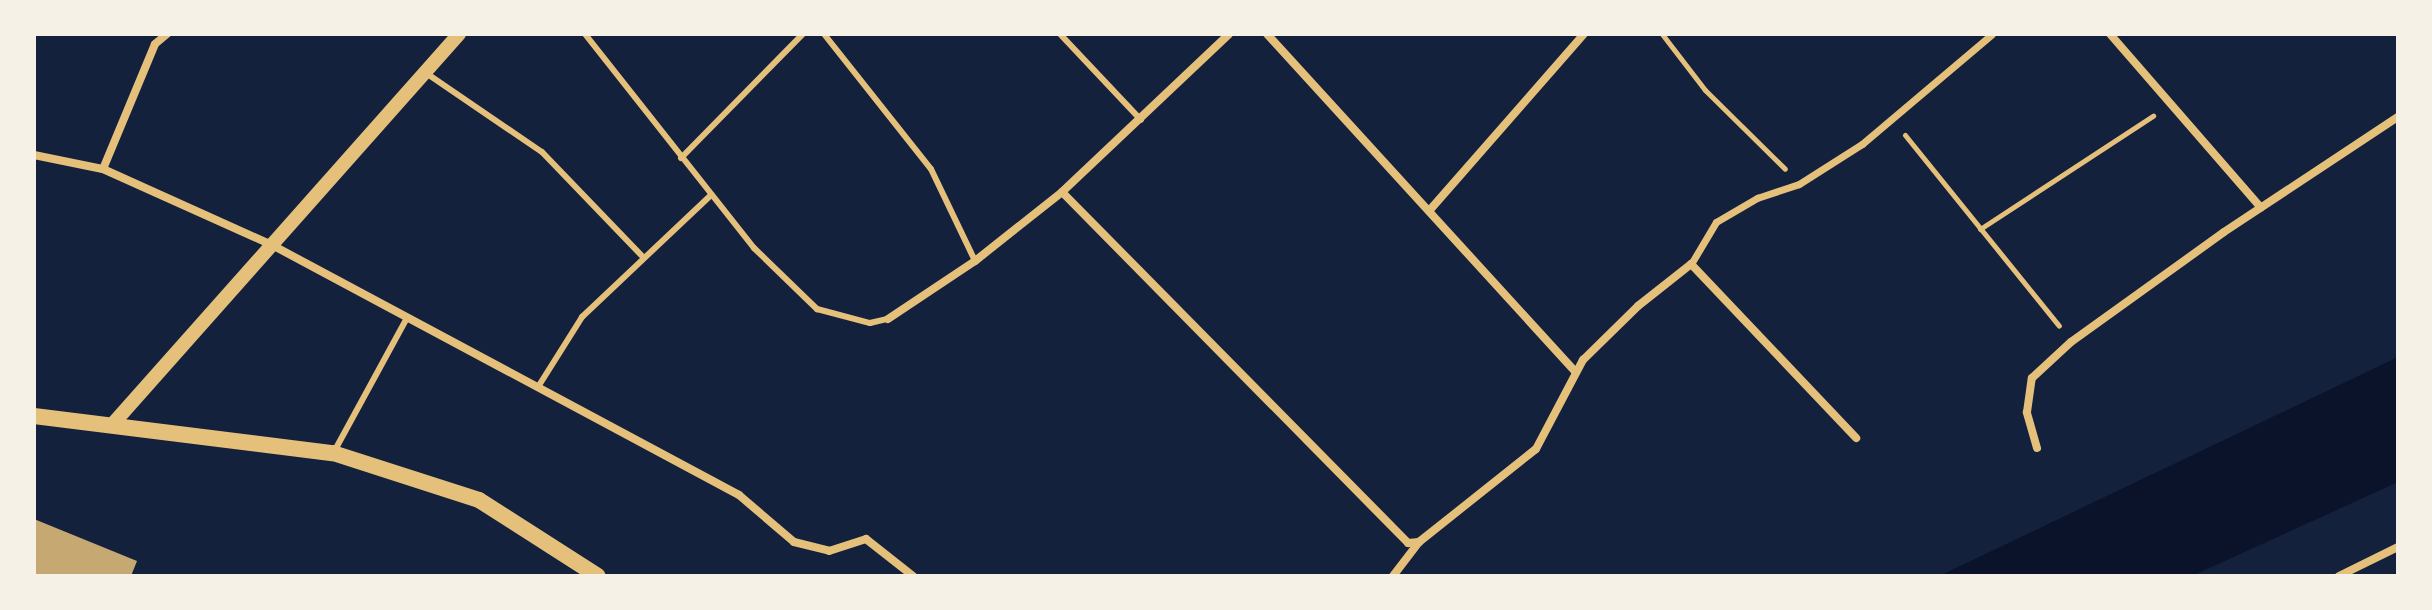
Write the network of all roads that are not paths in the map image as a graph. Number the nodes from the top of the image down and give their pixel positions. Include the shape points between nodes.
1 (167, 34) edge
2 (459, 34) edge
3 (585, 34) edge
4 (803, 34) edge
5 (824, 34) edge
6 (1060, 34) edge
7 (1229, 34) edge
8 (1267, 34) edge
9 (1584, 34) edge
10 (1992, 34) edge
11 (2110, 34) edge
12 (425, 72) junction
13 (2398, 117) edge
14 (1141, 120) junction
15 (34, 155) edge
16 (681, 158) junction
17 (103, 169) junction
18 (1062, 192) junction
19 (711, 195) junction
20 (2261, 208) junction
21 (1429, 211) junction
22 (272, 245) junction
23 (642, 256) junction
24 (975, 261) junction
25 (1691, 264) junction
26 (888, 319) joint
27 (406, 320) junction
28 (1576, 372) junction
29 (538, 387) junction
30 (34, 416) edge
31 (111, 426) junction
32 (1856, 438) dead end
33 (2037, 448) dead end
34 (333, 453) junction
35 (1419, 542) junction
36 (2398, 547) edge
37 (598, 576) edge
38 (913, 576) edge
39 (1393, 576) edge
40 (2339, 576) edge

1 - 17 street via 155,44
2 - 12 street
3 - 16 lane
4 - 16 lane
5 - 24 lane via 931,169
6 - 14 lane
7 - 14 street
8 - 21 street
9 - 21 street
10 - 25 street via 1894,122 1799,184 1757,198 1716,222
11 - 20 street
12 - 22 street
12 - 23 lane via 542,152
13 - 20 street
14 - 18 street
15 - 17 street
16 - 19 lane
17 - 22 street
18 - 24 street
18 - 35 street via 1398,536
19 - 23 lane
19 - 26 lane via 754,248 817,309 870,323
20 - 33 street via 2071,342 2032,378 2027,412
21 - 28 street
22 - 27 street
22 - 31 street
23 - 29 lane via 582,317
24 - 26 street
25 - 28 street via 1638,306
25 - 32 street
27 - 29 street
27 - 34 lane
28 - 35 street via 1536,449
29 - 38 street via 739,495 794,542 829,551 866,539
30 - 31 main road
31 - 34 main road
34 - 37 main road via 479,500
35 - 39 street
36 - 40 street

